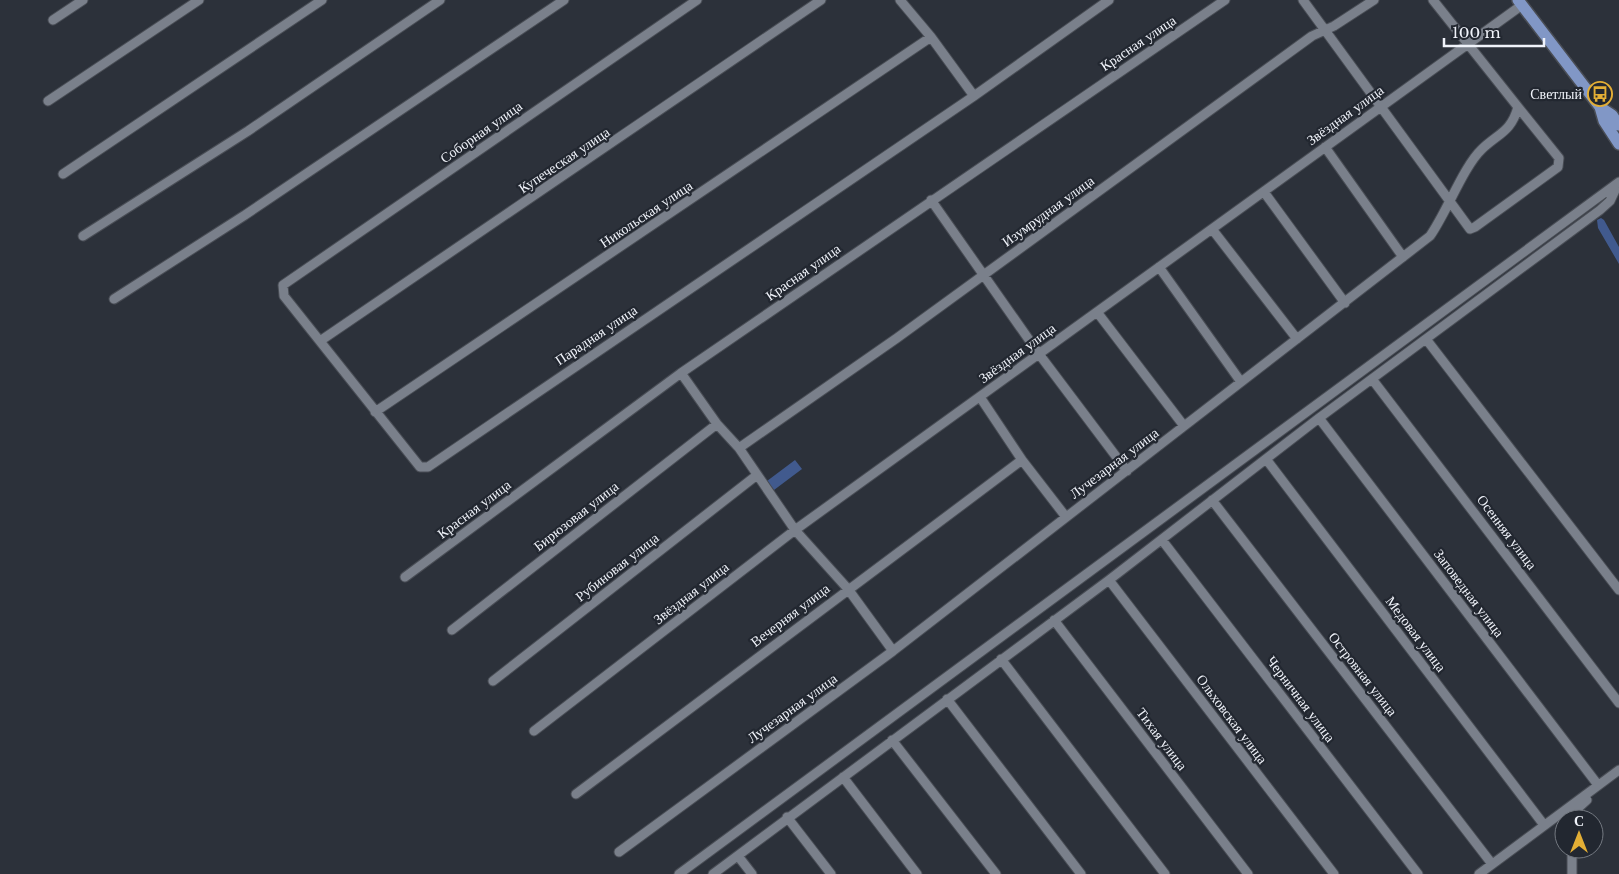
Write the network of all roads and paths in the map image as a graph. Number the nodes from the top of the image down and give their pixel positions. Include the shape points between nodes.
1 (82, 0) edge
2 (199, 0) edge
3 (322, 0) edge
4 (440, 0) edge
5 (564, 0) edge
6 (697, 0) edge
7 (821, 0) edge
8 (900, 0) edge
9 (1109, 0) edge
10 (1225, 0) edge
11 (1303, 0) edge
12 (1374, 0) edge
13 (1432, 0) edge
14 (1520, 3) edge
15 (53, 20) dead end
16 (1325, 30) junction
17 (931, 37) junction
18 (1467, 44) junction
19 (974, 96) junction
20 (48, 101) dead end
21 (1380, 107) junction
22 (1518, 107) junction
23 (1600, 107) junction
24 (1619, 125) edge
25 (1619, 144) edge
26 (1326, 147) junction
27 (64, 174) dead end
28 (1619, 182) edge
29 (1264, 192) junction
30 (931, 200) junction
31 (1450, 203) junction
32 (1212, 228) junction
33 (83, 236) dead end
34 (1403, 257) junction
35 (1159, 267) junction
36 (983, 276) junction
37 (282, 288) joint
38 (114, 299) dead end
39 (1345, 303) junction
40 (1097, 312) junction
41 (1297, 339) junction
42 (1426, 339) junction
43 (320, 341) junction
44 (1038, 354) junction
45 (680, 373) junction
46 (1372, 379) junction
47 (1241, 382) junction
48 (980, 397) junction
49 (375, 412) junction
50 (1319, 418) junction
51 (717, 424) junction
52 (1184, 426) junction
53 (739, 448) junction
54 (1266, 459) junction
55 (1022, 460) junction
56 (1127, 471) junction
57 (757, 474) junction
58 (1212, 500) junction
59 (1066, 517) junction
60 (795, 530) junction
61 (1162, 540) junction
62 (405, 577) dead end
63 (1109, 580) junction
64 (848, 589) junction
65 (1619, 590) edge
66 (1054, 620) junction
67 (452, 630) dead end
68 (893, 651) junction
69 (1001, 658) junction
70 (493, 681) dead end
71 (947, 699) junction
72 (1619, 703) edge
73 (534, 731) dead end
74 (892, 740) junction
75 (1619, 770) edge
76 (1619, 776) edge
77 (843, 777) junction
78 (1598, 785) junction
79 (576, 794) dead end
80 (1577, 809) edge
81 (787, 817) junction
82 (1544, 825) junction
83 (619, 852) dead end
84 (738, 856) junction
85 (1572, 859) edge
86 (1492, 864) junction
87 (679, 874) edge
88 (713, 874) edge
89 (752, 874) edge
90 (831, 874) edge
91 (917, 874) edge
92 (996, 874) edge
93 (1082, 874) edge
94 (1165, 874) edge
95 (1248, 874) edge
96 (1334, 874) edge
97 (1418, 874) edge
98 (1479, 874) edge
99 (1572, 874) edge

1 - 15 street
2 - 20 street
3 - 27 street
4 - 33 street via 248,131
5 - 38 street via 245,215
6 - 37 street, Соборная улица
7 - 43 street, Купеческая улица
8 - 17 street
9 - 19 street, Парадная улица
10 - 30 street, Красная улица
11 - 16 street
12 - 16 street, Изумрудная улица
13 - 18 street
14 - 18 street, Звёздная улица
14 - 23 main road
16 - 21 street
16 - 36 street, Изумрудная улица via 1312,36
17 - 19 street
17 - 49 street, Никольская улица
18 - 21 street, Звёздная улица
18 - 22 street
19 - 49 street, Парадная улица via 428,467 418,465
21 - 26 street, Звёздная улица
21 - 31 street
22 - 31 street, Лучезарная улица via 1508,129 1476,155
22 - 31 street via 1559,158 1558,167 1473,229 1466,226
23 - 24 main road
23 - 25 main road via 1604,121
26 - 29 street, Звёздная улица
26 - 34 street
28 - 42 street via 1610,200 1600,210
28 - 87 street
29 - 32 street, Звёздная улица
29 - 39 street
30 - 36 street
30 - 45 street, Красная улица
31 - 34 street, Лучезарная улица via 1430,236
32 - 35 street, Звёздная улица
32 - 41 street
34 - 39 street, Лучезарная улица
35 - 40 street, Звёздная улица
35 - 47 street
36 - 44 street
36 - 53 street, Изумрудная улица
37 - 43 street, Парадная улица via 284,296
39 - 41 street, Лучезарная улица
40 - 44 street, Звёздная улица
40 - 52 street
41 - 47 street, Лучезарная улица
42 - 46 street
42 - 65 street
43 - 49 street, Парадная улица
44 - 48 street, Звёздная улица
44 - 56 street
45 - 51 street
45 - 62 street, Красная улица
46 - 50 street
46 - 72 street, Осенняя улица
47 - 52 street, Лучезарная улица
48 - 55 street
48 - 60 street, Звёздная улица
50 - 54 street
50 - 78 street, Заповедная улица
51 - 53 street
51 - 67 street, Бирюзовая улица
52 - 56 street, Лучезарная улица
53 - 57 street
54 - 58 street
54 - 82 street, Медовая улица
55 - 59 street
55 - 64 street, Вечерняя улица
56 - 59 street, Лучезарная улица
57 - 60 street
57 - 70 street, Рубиновая улица
58 - 61 street
58 - 86 street, Островная улица
59 - 68 street, Лучезарная улица
60 - 64 street
60 - 73 street, Звёздная улица
61 - 63 street
61 - 97 street, Черничная улица
63 - 66 street
63 - 96 street, Ольховская улица
64 - 68 street
64 - 79 street, Вечерняя улица
66 - 69 street
66 - 95 street, Тихая улица
68 - 83 street, Лучезарная улица
69 - 71 street
69 - 94 street
71 - 74 street
71 - 93 street
74 - 77 street
74 - 92 street
75 - 78 street
76 - 80 street
77 - 81 street
77 - 91 street
78 - 82 street
81 - 84 street
81 - 90 street
82 - 86 street
84 - 88 street
84 - 89 street
85 - 99 street
86 - 98 street

